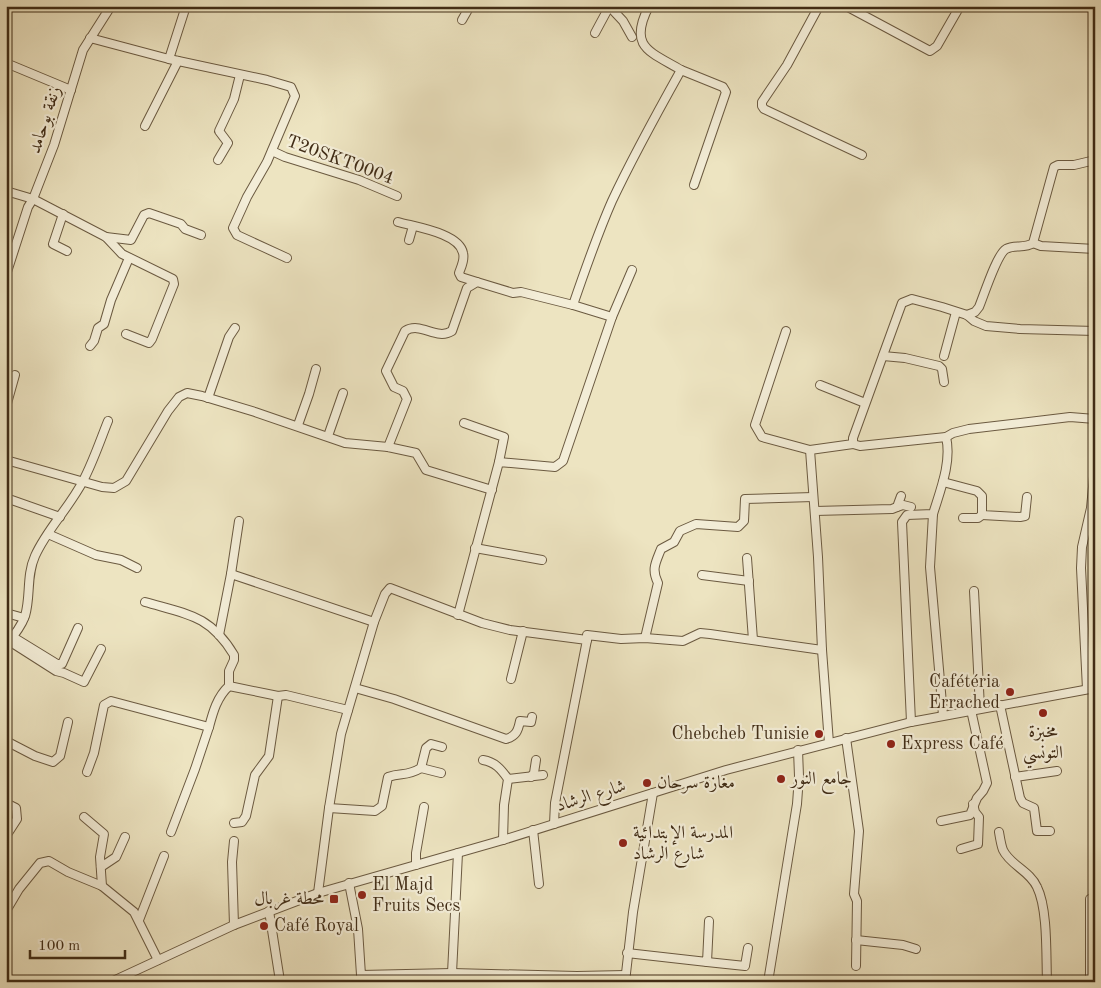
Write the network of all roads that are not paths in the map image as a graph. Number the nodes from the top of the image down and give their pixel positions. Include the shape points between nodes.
1 (111, 6) edge
2 (186, 6) edge
3 (470, 6) edge
4 (650, 6) edge
5 (819, 6) edge
6 (846, 6) edge
7 (960, 6) edge
8 (609, 7) edge
9 (462, 20) dead end
10 (595, 33) dead end
11 (90, 38) junction
12 (632, 38) dead end
13 (170, 59) junction
14 (178, 61) junction
15 (6, 63) edge
16 (682, 70) junction
17 (240, 75) junction
18 (71, 90) junction
19 (145, 126) dead end
20 (272, 151) junction
21 (862, 155) dead end
22 (218, 160) dead end
23 (1095, 160) edge
24 (694, 185) dead end
25 (6, 191) edge
26 (397, 196) dead end
27 (33, 199) junction
28 (63, 214) junction
29 (398, 222) dead end
30 (413, 226) junction
31 (201, 235) dead end
32 (106, 237) junction
33 (410, 240) dead end
34 (1032, 243) junction
35 (1095, 249) edge
36 (68, 250) dead end
37 (129, 258) junction
38 (287, 258) dead end
39 (632, 270) dead end
40 (6, 275) edge
41 (477, 282) junction
42 (573, 305) junction
43 (956, 312) junction
44 (967, 315) junction
45 (612, 317) junction
46 (235, 328) dead end
47 (786, 331) dead end
48 (1095, 331) edge
49 (126, 334) dead end
50 (90, 346) dead end
51 (882, 356) junction
52 (944, 356) dead end
53 (316, 369) dead end
54 (15, 375) dead end
55 (944, 382) dead end
56 (820, 385) dead end
57 (342, 392) dead end
58 (208, 398) junction
59 (865, 404) junction
60 (6, 407) edge
61 (1095, 419) edge
62 (108, 421) dead end
63 (464, 423) dead end
64 (298, 425) junction
65 (328, 436) junction
66 (946, 437) junction
67 (853, 444) junction
68 (388, 447) junction
69 (810, 450) junction
70 (6, 460) edge
71 (499, 462) junction
72 (1095, 466) edge
73 (83, 482) junction
74 (943, 482) junction
75 (492, 490) junction
76 (901, 496) dead end
77 (813, 497) junction
78 (1027, 497) dead end
79 (6, 498) edge
80 (897, 507) junction
81 (911, 507) dead end
82 (1093, 508) edge
83 (815, 511) junction
84 (933, 514) junction
85 (982, 515) junction
86 (60, 517) junction
87 (964, 518) dead end
88 (239, 521) dead end
89 (48, 534) junction
90 (475, 548) junction
91 (747, 558) dead end
92 (542, 560) dead end
93 (137, 568) dead end
94 (231, 574) junction
95 (702, 575) dead end
96 (749, 581) junction
97 (974, 591) dead end
98 (145, 602) dead end
99 (6, 613) edge
100 (458, 615) junction
101 (24, 618) junction
102 (374, 622) junction
103 (78, 628) dead end
104 (524, 631) junction
105 (219, 635) junction
106 (645, 638) junction
107 (586, 640) junction
108 (753, 640) junction
109 (10, 641) edge
110 (101, 649) dead end
111 (822, 650) junction
112 (511, 680) dead end
113 (229, 686) junction
114 (355, 688) junction
115 (1091, 689) edge
116 (278, 696) junction
117 (1000, 705) junction
118 (980, 708) junction
119 (348, 710) junction
120 (971, 710) junction
121 (943, 716) junction
122 (532, 717) dead end
123 (68, 722) dead end
124 (911, 722) junction
125 (209, 727) junction
126 (846, 738) junction
127 (6, 741) edge
128 (829, 742) junction
129 (442, 747) dead end
130 (798, 750) junction
131 (483, 760) dead end
132 (536, 760) dead end
133 (421, 768) junction
134 (1057, 771) dead end
135 (87, 772) dead end
136 (441, 773) dead end
137 (543, 775) dead end
138 (531, 777) junction
139 (1015, 777) junction
140 (508, 779) junction
141 (652, 792) junction
142 (6, 803) edge
143 (973, 804) junction
144 (424, 807) dead end
145 (329, 808) junction
146 (84, 817) dead end
147 (941, 821) dead end
148 (234, 823) dead end
149 (554, 824) junction
150 (534, 830) junction
151 (1050, 831) dead end
152 (171, 832) dead end
153 (999, 832) dead end
154 (6, 836) edge
155 (125, 837) dead end
156 (503, 840) junction
157 (234, 841) dead end
158 (961, 849) dead end
159 (458, 853) junction
160 (164, 856) dead end
161 (416, 865) junction
162 (101, 867) junction
163 (349, 883) junction
164 (539, 884) dead end
165 (102, 886) junction
166 (318, 893) junction
167 (1090, 899) dead end
168 (6, 911) edge
169 (269, 911) junction
170 (139, 920) junction
171 (709, 922) dead end
172 (234, 925) junction
173 (856, 940) junction
174 (748, 948) dead end
175 (916, 948) dead end
176 (627, 953) junction
177 (158, 960) junction
178 (707, 962) junction
179 (856, 966) dead end
180 (455, 976) edge
181 (361, 978) edge
182 (625, 978) edge
183 (121, 979) edge
184 (280, 981) edge
185 (111, 982) edge
186 (768, 982) edge
187 (1047, 982) edge
188 (1090, 982) edge

1 - 11 street, زنقة بوحامد
2 - 13 street
3 - 9 street
4 - 16 street via 641,21 642,42 649,51
5 - 21 street via 762,106
6 - 7 street via 930,51 937,46
8 - 10 street
8 - 12 street
11 - 13 street
11 - 18 street, زنقة بوحامد
13 - 14 street
14 - 17 street
14 - 19 street
15 - 18 street
16 - 24 street via 726,92
16 - 42 street via 644,135 612,202
17 - 20 street via 291,87 294,91 295,96
17 - 22 street via 234,99 219,131 228,143
18 - 27 street, زنقة بوحامد
20 - 26 street, T20SKT0004
20 - 38 street via 233,228 237,235
23 - 34 street via 1054,167
25 - 27 street
27 - 28 street
27 - 40 street, زنقة بوحامد
28 - 32 street
28 - 36 street via 53,244
29 - 30 street
30 - 33 street
30 - 41 street via 431,230 455,242 463,253 461,277
31 - 32 street via 148,212 131,240
32 - 37 street
34 - 35 street
34 - 44 street via 1002,251 979,307
37 - 49 street via 173,280 174,284 152,340
37 - 50 street via 104,324 98,328
39 - 45 street
41 - 42 street
41 - 68 street via 467,288 452,331 442,335 417,327 406,331 402,338 386,371 394,387 403,391 406,399
42 - 45 street
43 - 44 street
43 - 51 street via 912,299 902,303
43 - 52 street
44 - 48 street via 986,326
45 - 71 street via 563,461 555,467
46 - 58 street via 228,337
47 - 69 street via 755,425 762,437
51 - 55 street via 939,366
51 - 59 street
53 - 64 street
54 - 60 street
56 - 59 street
57 - 65 street
58 - 64 street
58 - 73 street via 187,393 179,397 126,481 114,488
59 - 67 street
61 - 66 street via 1070,417 986,427
62 - 73 street
63 - 71 street via 504,436
64 - 65 street
65 - 68 street via 345,443
66 - 67 street via 860,446
66 - 74 street via 948,446
67 - 69 street
68 - 75 street via 416,453 426,470
69 - 77 street
70 - 73 street
71 - 75 street
72 - 82 street
73 - 86 street
74 - 84 street
74 - 85 street via 977,491 982,496
75 - 90 street
76 - 80 street
77 - 83 street
77 - 106 street via 745,499 744,521 738,527 696,524 680,531 674,542 661,549 654,568 658,583
78 - 85 street via 1025,516
79 - 86 street
80 - 81 street
80 - 83 street
82 - 115 street via 1082,547 1081,568
83 - 111 street
84 - 121 street via 930,567
84 - 124 street via 907,515 902,522
85 - 87 street
86 - 89 street
88 - 94 street
89 - 93 street
89 - 101 street via 34,557
90 - 92 street
90 - 100 street
91 - 96 street
94 - 102 street
94 - 105 street
95 - 96 street
96 - 108 street
97 - 118 street
98 - 105 street via 196,617 212,626
99 - 101 street
100 - 102 street via 390,588
100 - 104 street via 482,624
101 - 109 street
102 - 114 street
103 - 109 street via 62,664
104 - 107 street
104 - 112 street
105 - 113 street via 234,655
106 - 107 street via 587,636
106 - 108 street via 683,641 700,633
107 - 149 street via 555,803
108 - 111 street
109 - 110 street via 56,671 84,682
111 - 128 street
113 - 116 street
113 - 125 street via 217,701
114 - 119 street
114 - 122 street via 506,739 518,731 520,721 531,722
115 - 117 street, شارع الرشاد
116 - 119 street via 286,695
116 - 148 street via 269,756 255,775 246,816 242,822
117 - 118 street, شارع الرشاد
117 - 139 street
118 - 120 street, شارع الرشاد
119 - 145 street
120 - 121 street, شارع الرشاد
120 - 143 street via 987,783
121 - 124 street, شارع الرشاد
123 - 127 street via 60,756 53,762
124 - 126 street, شارع الرشاد
125 - 135 street via 111,701 104,704
125 - 152 street
126 - 128 street, شارع الرشاد
126 - 173 street via 859,831 854,894 857,901
128 - 130 street, شارع الرشاد
129 - 133 street via 431,744 426,748
130 - 141 street, شارع الرشاد
130 - 186 street via 797,804
131 - 140 street via 498,766
132 - 138 street
133 - 136 street
133 - 145 street via 411,774 388,777 382,806 374,811
134 - 139 street
137 - 138 street
138 - 140 street
139 - 151 street via 1020,798 1034,808 1037,831
140 - 156 street
141 - 149 street, شارع الرشاد
141 - 176 street
142 - 154 street via 16,808 17,819
143 - 147 street via 970,815
143 - 158 street via 979,817 978,844
144 - 161 street
145 - 166 street
146 - 162 street via 104,834
149 - 150 street, شارع الرشاد
150 - 156 street, شارع الرشاد
150 - 164 street
153 - 187 street via 1003,850 1031,877 1040,894
155 - 162 street via 116,857
156 - 159 street, شارع الرشاد
157 - 172 street
159 - 161 street, شارع الرشاد
159 - 180 street
160 - 170 street
161 - 163 street, شارع الرشاد
162 - 165 street
163 - 166 street, شارع الرشاد
163 - 181 street via 358,929
165 - 168 street via 49,861 40,863
165 - 170 street via 128,906
166 - 169 street, شارع الرشاد
167 - 188 street
169 - 172 street, شارع الرشاد
169 - 184 street
170 - 177 street
171 - 178 street
172 - 177 street, شارع الرشاد
173 - 175 street
173 - 179 street
174 - 178 street via 745,966
176 - 178 street
176 - 182 street
177 - 183 street, شارع الرشاد
180 - 181 street
180 - 182 street
183 - 185 street, شارع الرشاد

